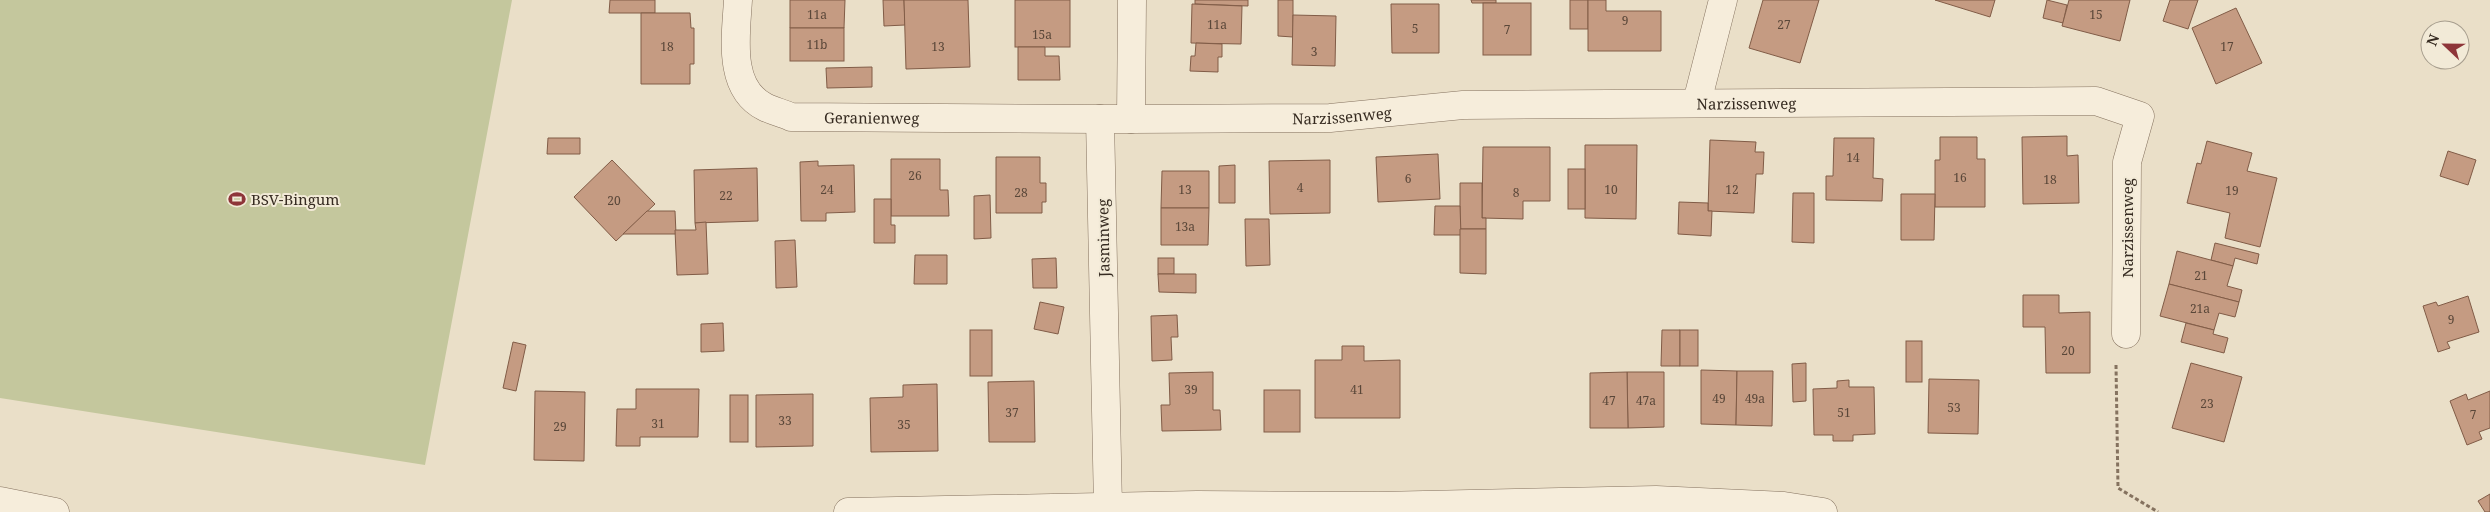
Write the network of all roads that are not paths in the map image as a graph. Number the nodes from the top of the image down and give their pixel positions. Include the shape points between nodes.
1 (738, 0) edge
2 (1132, 0) edge
3 (1723, 0) edge
4 (1697, 102) junction
5 (1100, 118) junction
6 (1131, 119) junction
7 (2126, 334) road end
8 (0, 501) edge
9 (1654, 506) edge
10 (1108, 507) junction
11 (1196, 508) edge
12 (55, 512) edge
13 (848, 512) edge
14 (1823, 512) edge

1 - 5 street, Geranienweg via 736,59 745,91 763,107 791,116
2 - 6 street
3 - 4 street
4 - 6 street, Narzissenweg via 1463,105 1330,118
4 - 7 street, Narzissenweg via 2096,101 2140,116 2127,162
5 - 6 street
5 - 10 street, Jasminweg
8 - 12 street
9 - 11 street
9 - 14 street via 1784,506
10 - 11 street
10 - 13 street

